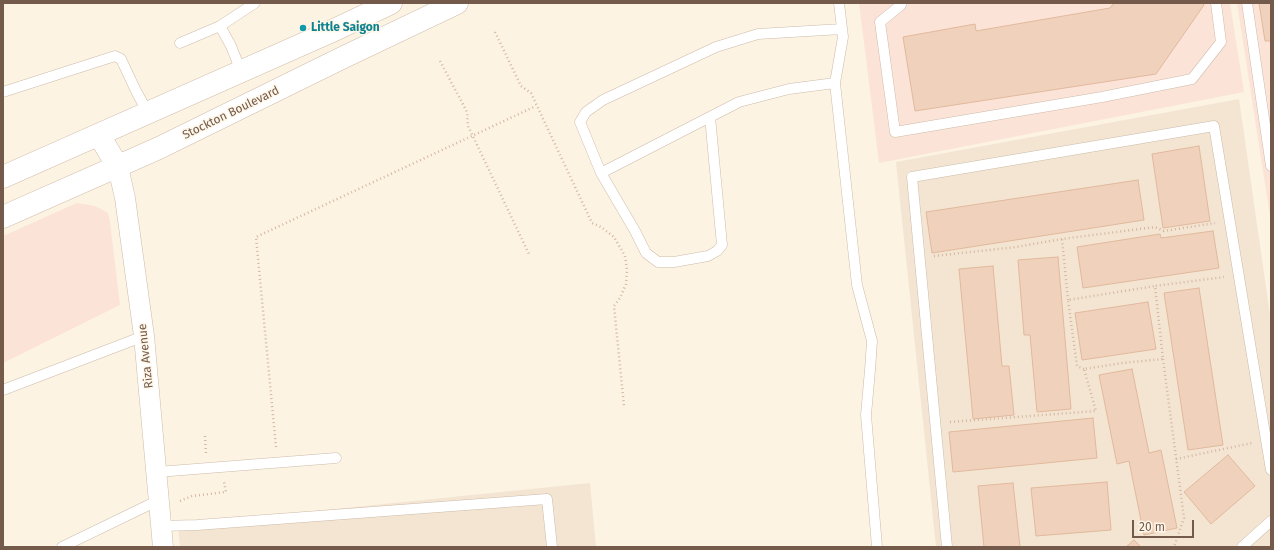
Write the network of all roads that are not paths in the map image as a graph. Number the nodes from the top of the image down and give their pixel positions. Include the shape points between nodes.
1 (255, 3) edge
2 (391, 3) edge
3 (839, 3) edge
4 (1216, 3) edge
5 (1247, 3) edge
6 (902, 5) dead end
7 (447, 6) edge
8 (220, 26) junction
9 (842, 29) junction
10 (180, 43) dead end
11 (241, 71) junction
12 (835, 83) junction
13 (3, 92) edge
14 (148, 113) junction
15 (710, 117) junction
16 (99, 135) junction
17 (1271, 166) edge
18 (118, 167) junction
19 (601, 172) junction
20 (3, 177) edge
21 (3, 217) edge
22 (144, 336) junction
23 (3, 390) edge
24 (336, 458) dead end
25 (1271, 470) edge
26 (157, 472) junction
27 (159, 500) junction
28 (1271, 522) edge
29 (161, 526) junction
30 (62, 547) edge
31 (163, 547) edge
32 (552, 547) edge
33 (877, 547) edge
34 (947, 547) edge
35 (1242, 547) edge

1 - 8 lane
2 - 11 main road
3 - 9 lane
4 - 6 lane via 1220,42 1192,79 895,132 880,22
5 - 17 lane
7 - 18 main road, Stockton Boulevard
8 - 10 lane
8 - 11 lane
9 - 12 lane via 843,37
9 - 19 lane via 758,34 716,47 603,100 586,112 580,122
11 - 14 main road
12 - 15 lane via 788,89 739,102
12 - 33 lane via 857,285 872,341 866,415
13 - 14 lane via 115,56 120,59
14 - 16 main road
15 - 19 lane
15 - 19 lane via 722,245 708,256 658,262 646,253
16 - 18 main road
16 - 20 main road
18 - 21 main road, Stockton Boulevard
18 - 22 street, Riza Avenue via 125,198
22 - 23 lane
22 - 26 street, Riza Avenue
24 - 26 lane
25 - 34 lane via 1214,126 912,177
26 - 27 street, Riza Avenue
27 - 29 street, Riza Avenue
27 - 30 lane
28 - 35 lane
29 - 31 street, Riza Avenue
29 - 32 lane via 547,499

